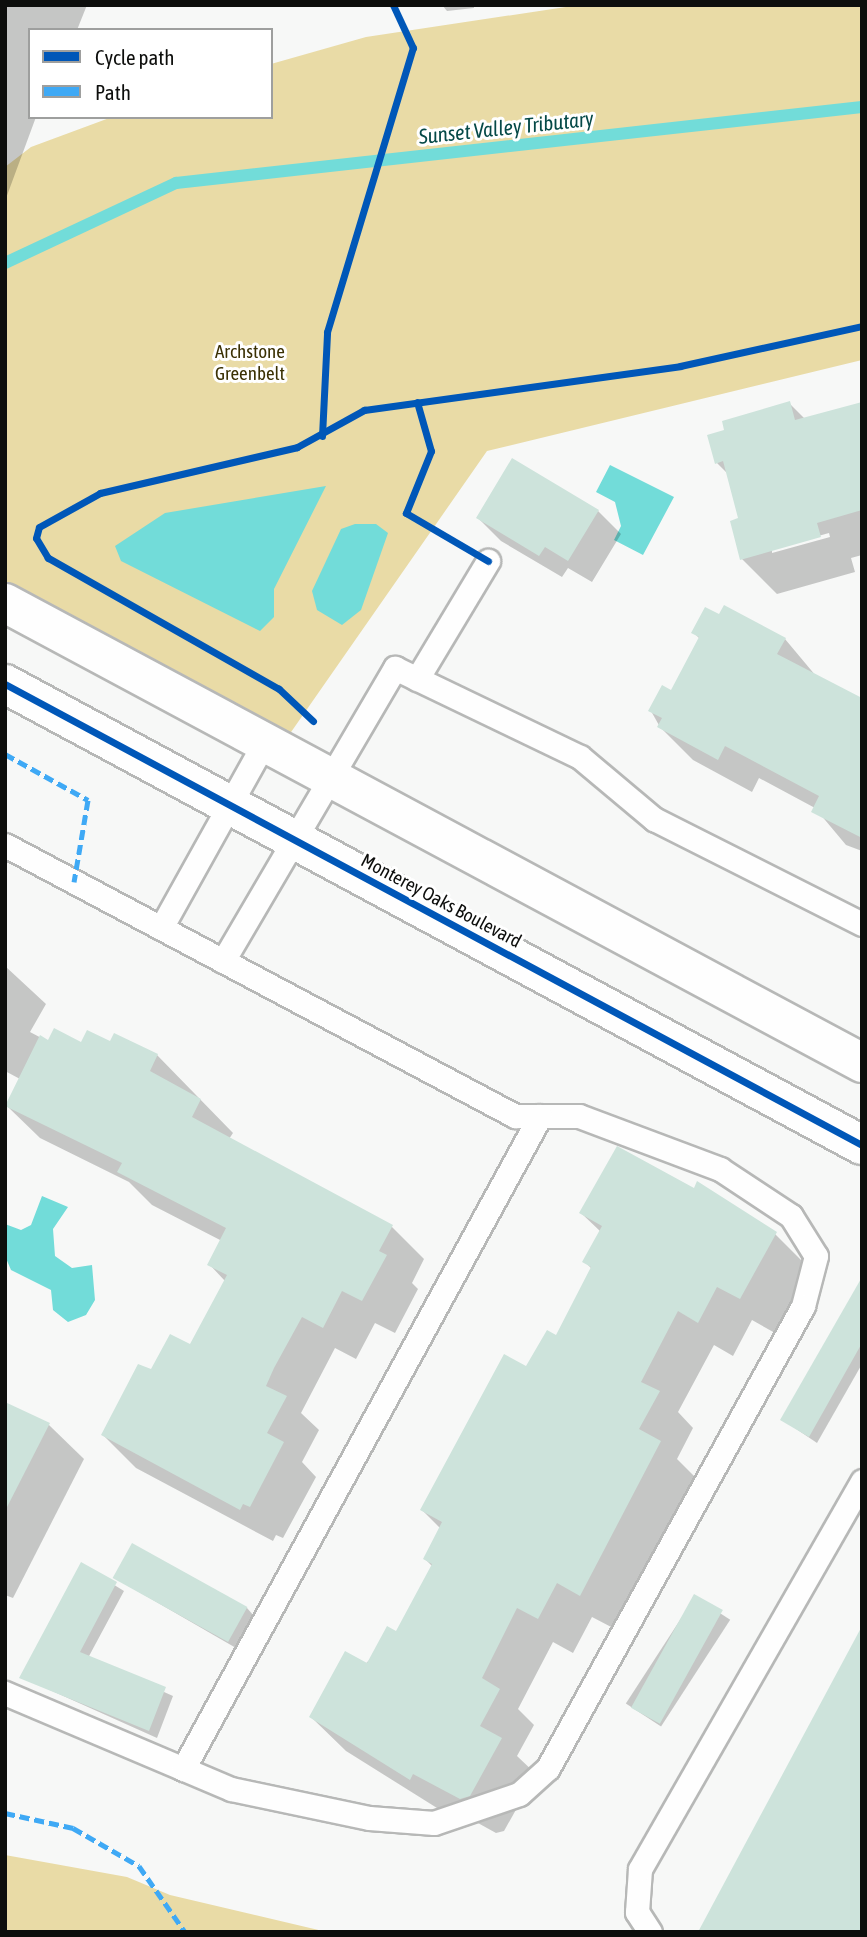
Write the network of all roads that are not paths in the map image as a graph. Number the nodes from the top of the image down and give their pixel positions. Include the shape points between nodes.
1 (488, 561) dead end
2 (5, 603) edge
3 (417, 679) junction
4 (5, 684) edge
5 (265, 741) junction
6 (334, 778) junction
7 (231, 805) junction
8 (295, 840) junction
9 (5, 845) edge
10 (862, 924) edge
11 (161, 928) junction
12 (223, 961) junction
13 (862, 1063) edge
14 (540, 1116) junction
15 (862, 1145) edge
16 (862, 1481) edge
17 (5, 1693) edge
18 (183, 1769) junction
19 (650, 1932) edge

1 - 3 lane
2 - 5 street
3 - 6 lane via 395,668
3 - 10 lane via 580,758 654,819
4 - 7 street, Monterey Oaks Boulevard
5 - 6 street
5 - 7 lane
6 - 8 lane
6 - 13 street
7 - 8 street, Monterey Oaks Boulevard
7 - 11 lane
8 - 12 lane
8 - 15 street, Monterey Oaks Boulevard
9 - 11 lane
11 - 12 lane
12 - 14 lane via 515,1116
14 - 18 lane
14 - 18 lane via 579,1116 720,1168 790,1216 816,1256 803,1306 548,1768 519,1794 434,1823 369,1818 231,1789
16 - 19 lane via 640,1869 637,1912
17 - 18 lane

